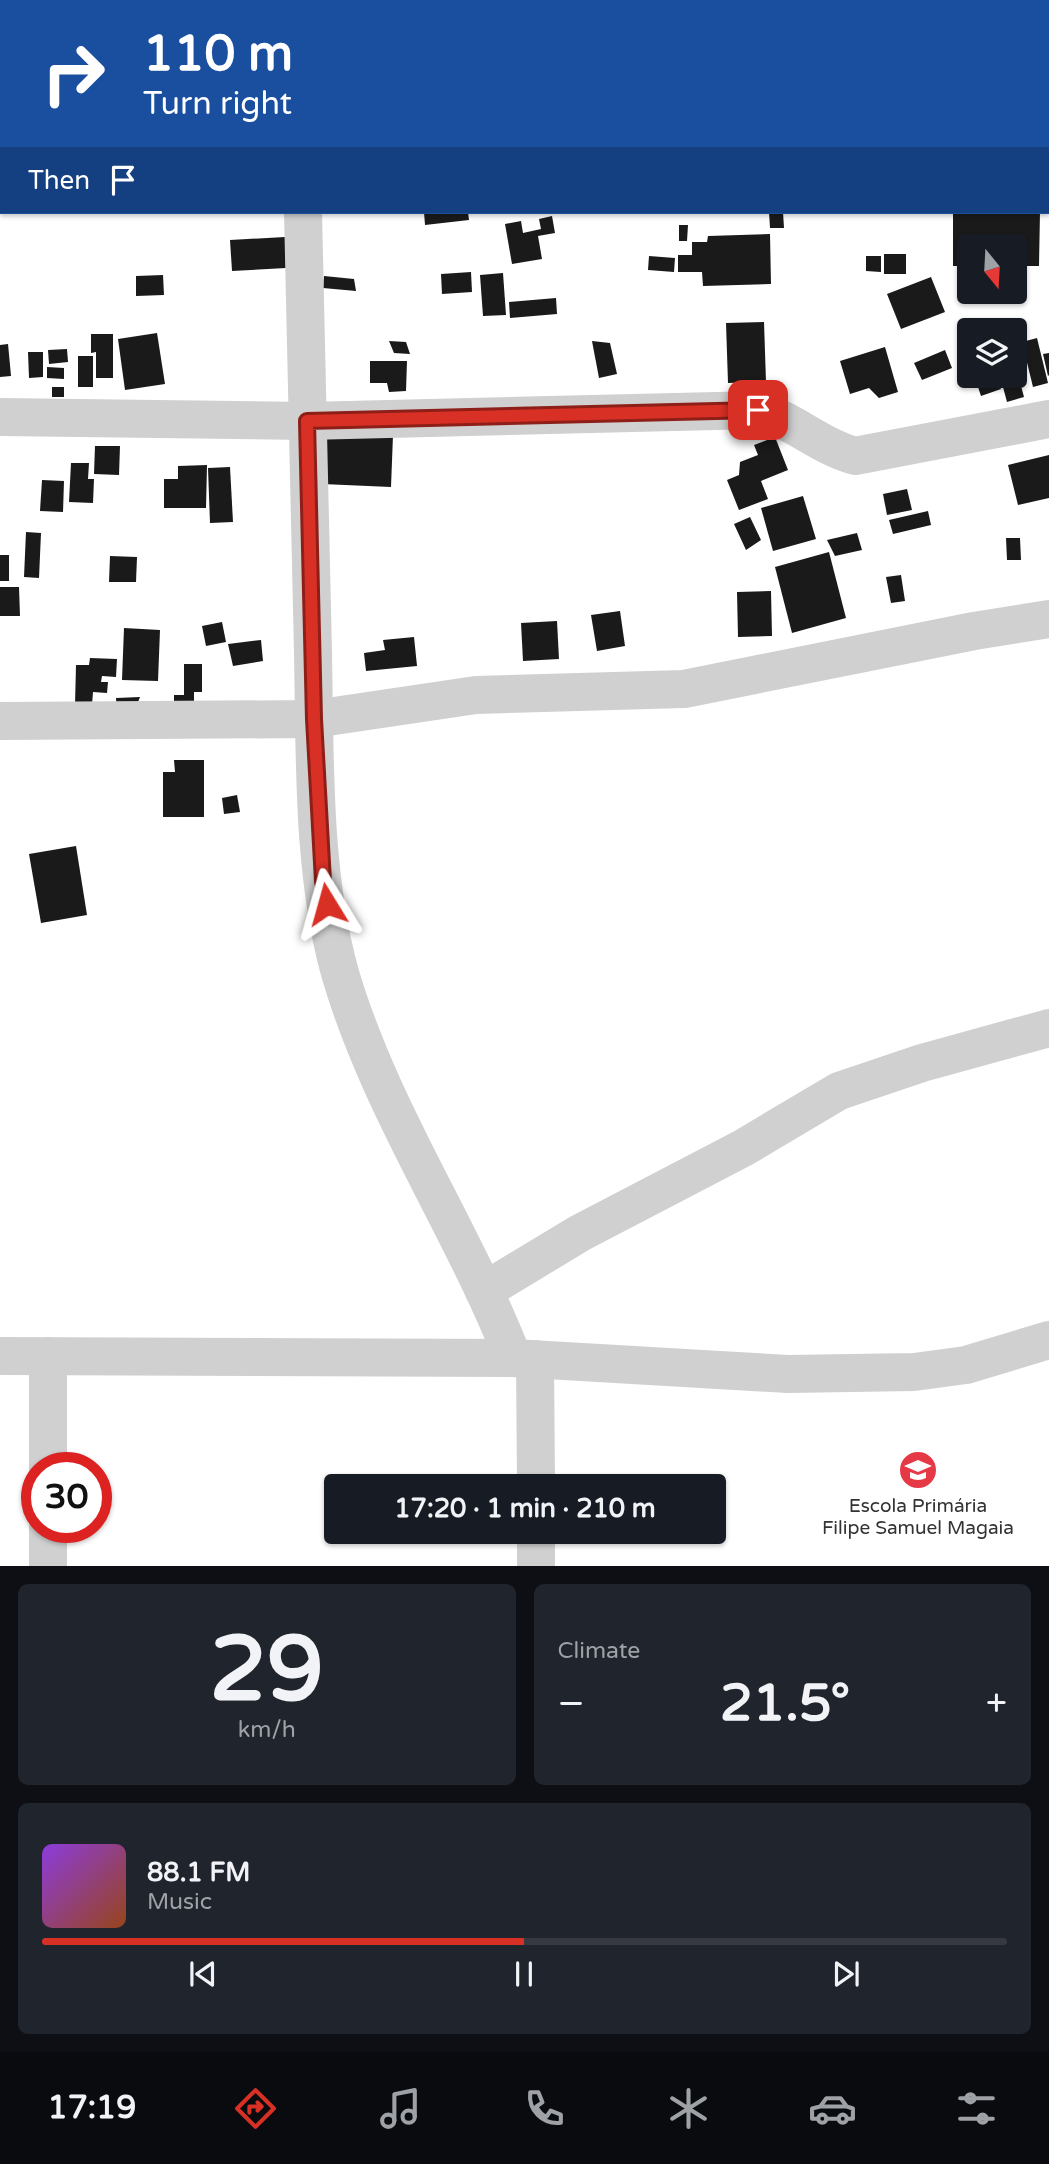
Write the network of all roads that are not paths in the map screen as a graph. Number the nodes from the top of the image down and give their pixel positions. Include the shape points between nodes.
1 (303, 214) edge
2 (0, 417) edge
3 (1049, 419) edge
4 (307, 421) junction
5 (1049, 619) edge
6 (314, 719) junction
7 (0, 721) edge
8 (1049, 1028) edge
9 (484, 1291) junction
10 (1049, 1340) edge
11 (0, 1356) edge
12 (48, 1356) junction
13 (524, 1359) junction
14 (48, 1452) edge
15 (535, 1474) edge
16 (48, 1543) edge
17 (536, 1544) edge
18 (48, 1566) edge
19 (536, 1566) edge

1 - 4 street
2 - 4 street
3 - 4 street via 855,456 833,450 777,416 758,410
4 - 6 street
5 - 6 street via 684,690 476,695
6 - 7 street
6 - 9 street via 323,881 340,972 387,1100
8 - 9 street via 839,1091
9 - 13 street
10 - 13 street via 965,1365 914,1372 788,1374
11 - 12 street
12 - 13 street
12 - 14 street
13 - 15 street
16 - 18 street
17 - 19 street

